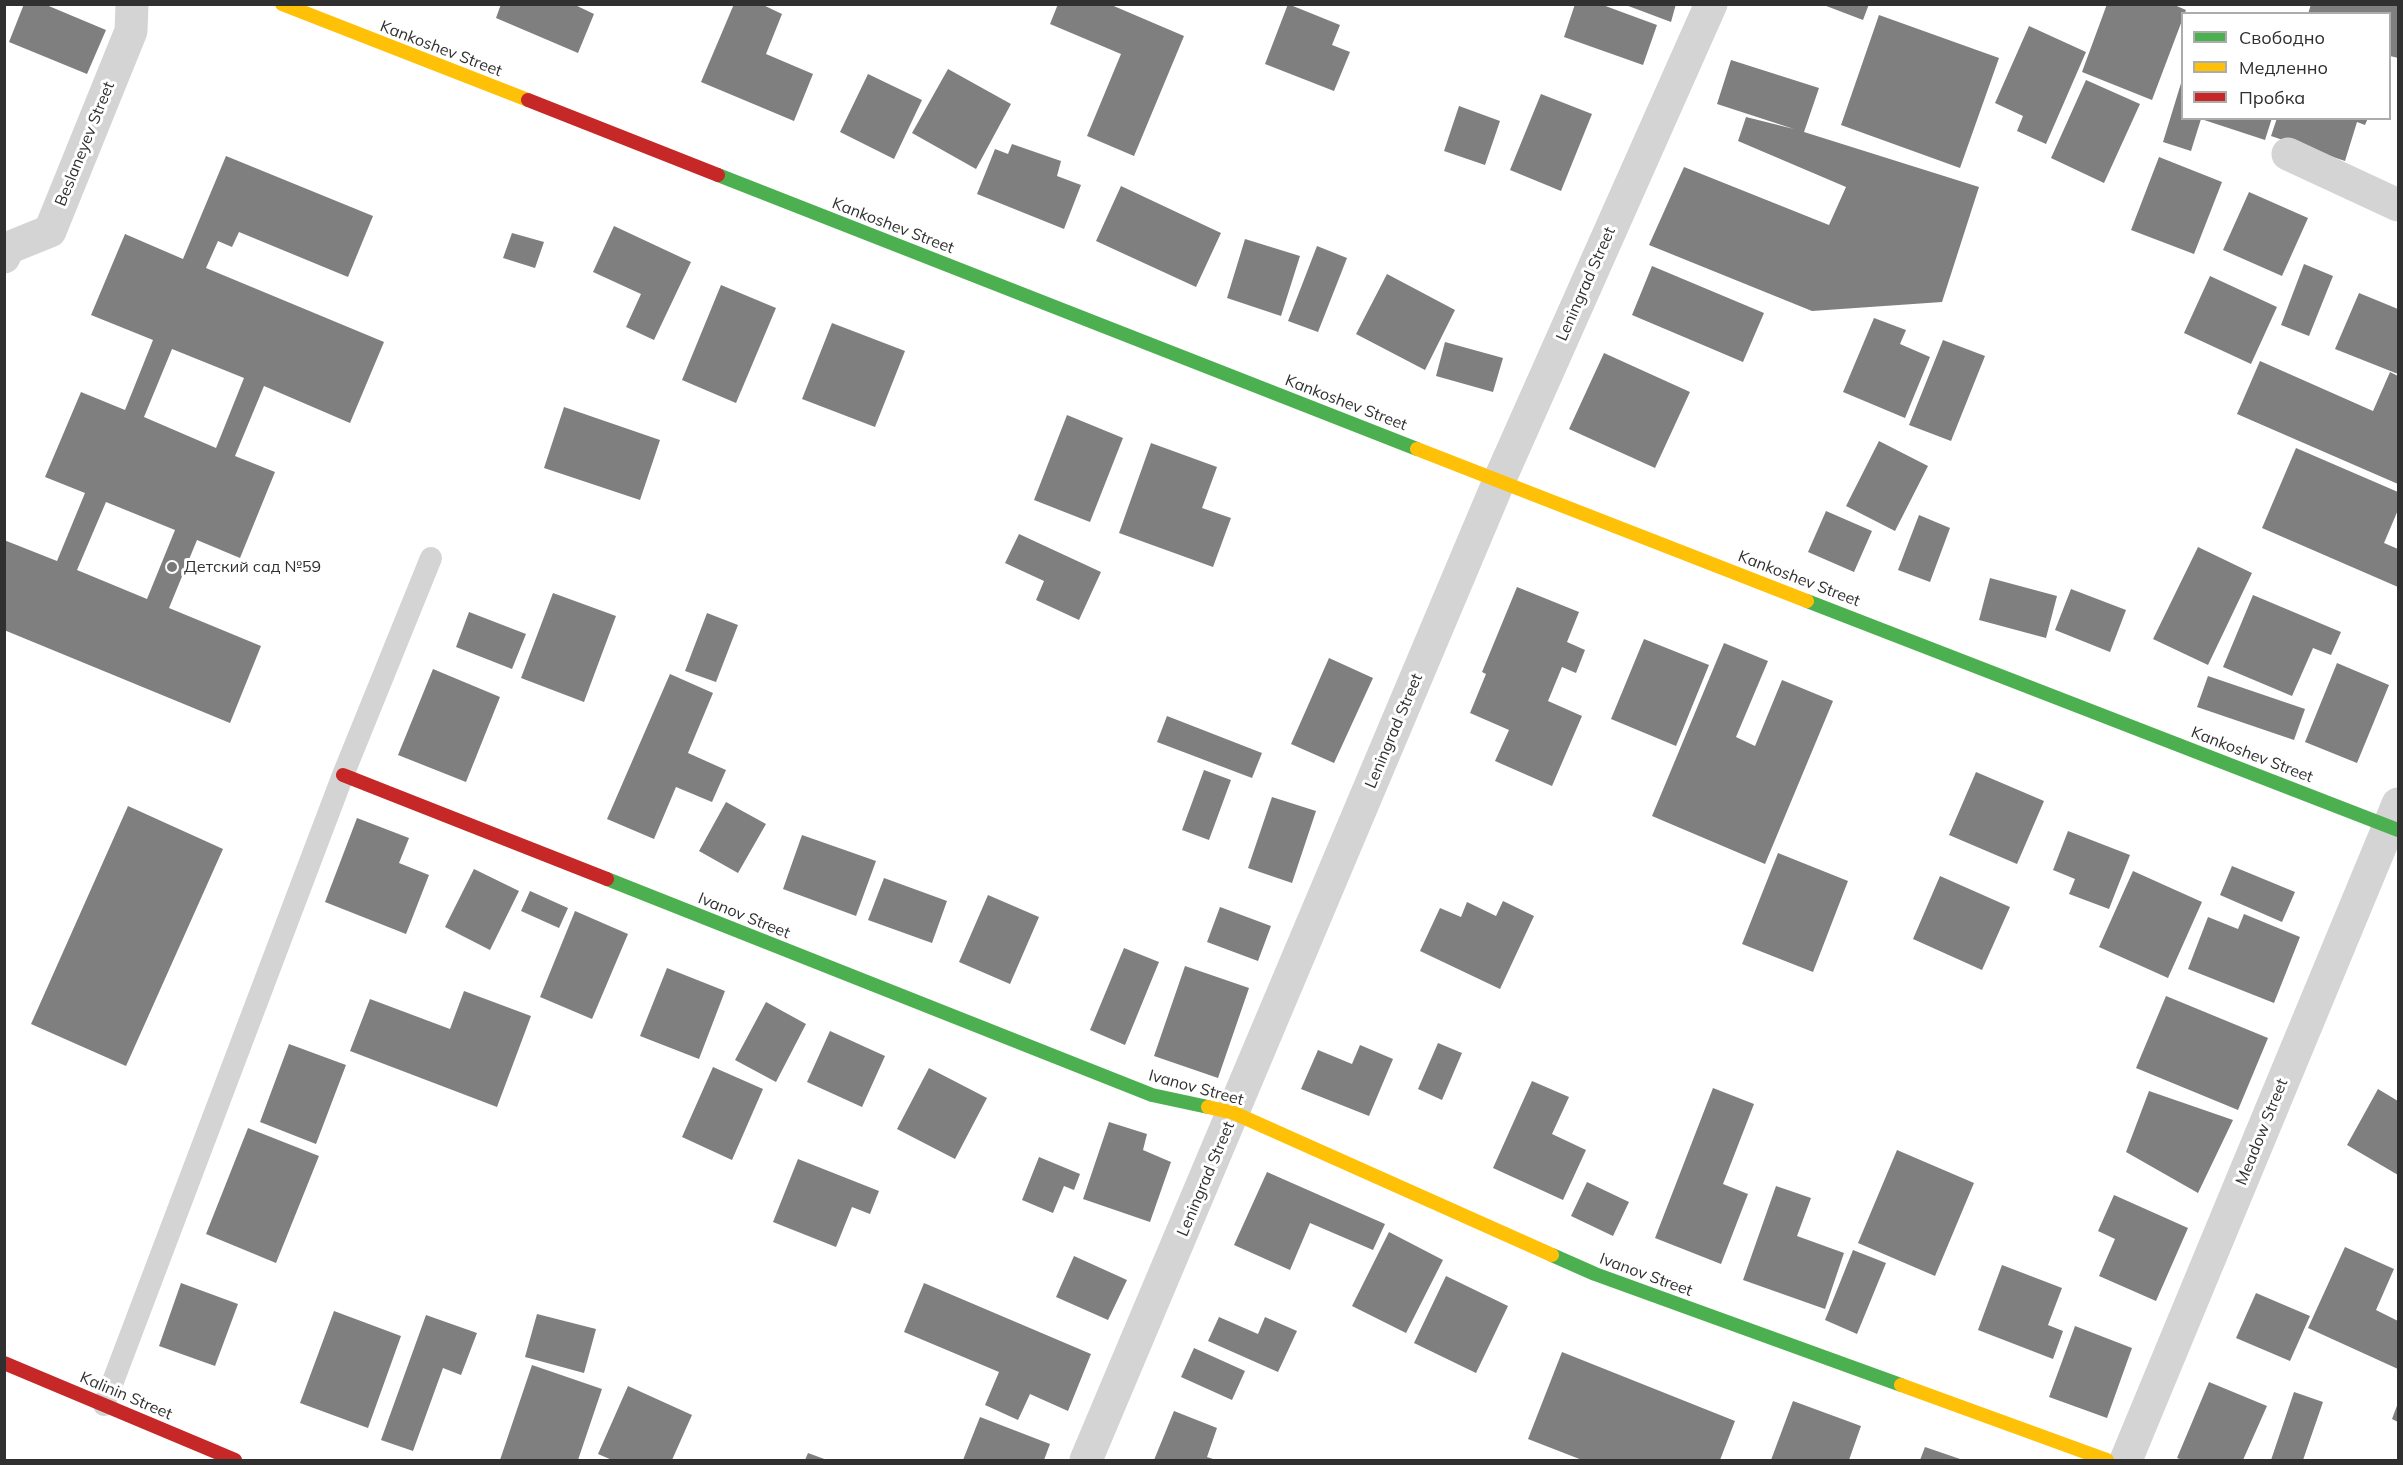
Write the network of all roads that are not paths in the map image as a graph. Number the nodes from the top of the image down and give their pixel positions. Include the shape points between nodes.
1 (132, 4) edge
2 (282, 4) edge
3 (1711, 4) edge
4 (2288, 154) dead end
5 (2398, 205) edge
6 (4, 257) edge
7 (1499, 481) junction
8 (431, 558) dead end
9 (343, 776) junction
10 (2395, 820) edge
11 (1234, 1113) junction
12 (4, 1363) edge
13 (104, 1405) junction
14 (235, 1461) edge
15 (1086, 1461) edge
16 (2107, 1461) edge
17 (2126, 1461) edge

1 - 6 street, Beslaneyev Street via 131,31 50,231 8,248
2 - 7 street, Kankoshev Street
3 - 7 street, Leningrad Street
4 - 5 street
7 - 10 street, Kankoshev Street
7 - 11 street, Leningrad Street
8 - 9 lane
9 - 11 street, Ivanov Street via 1152,1095
9 - 13 lane
10 - 17 street, Meadow Street
11 - 15 street, Leningrad Street
11 - 16 street, Ivanov Street via 1595,1274
12 - 13 street, Kalinin Street
13 - 14 street, Kalinin Street

